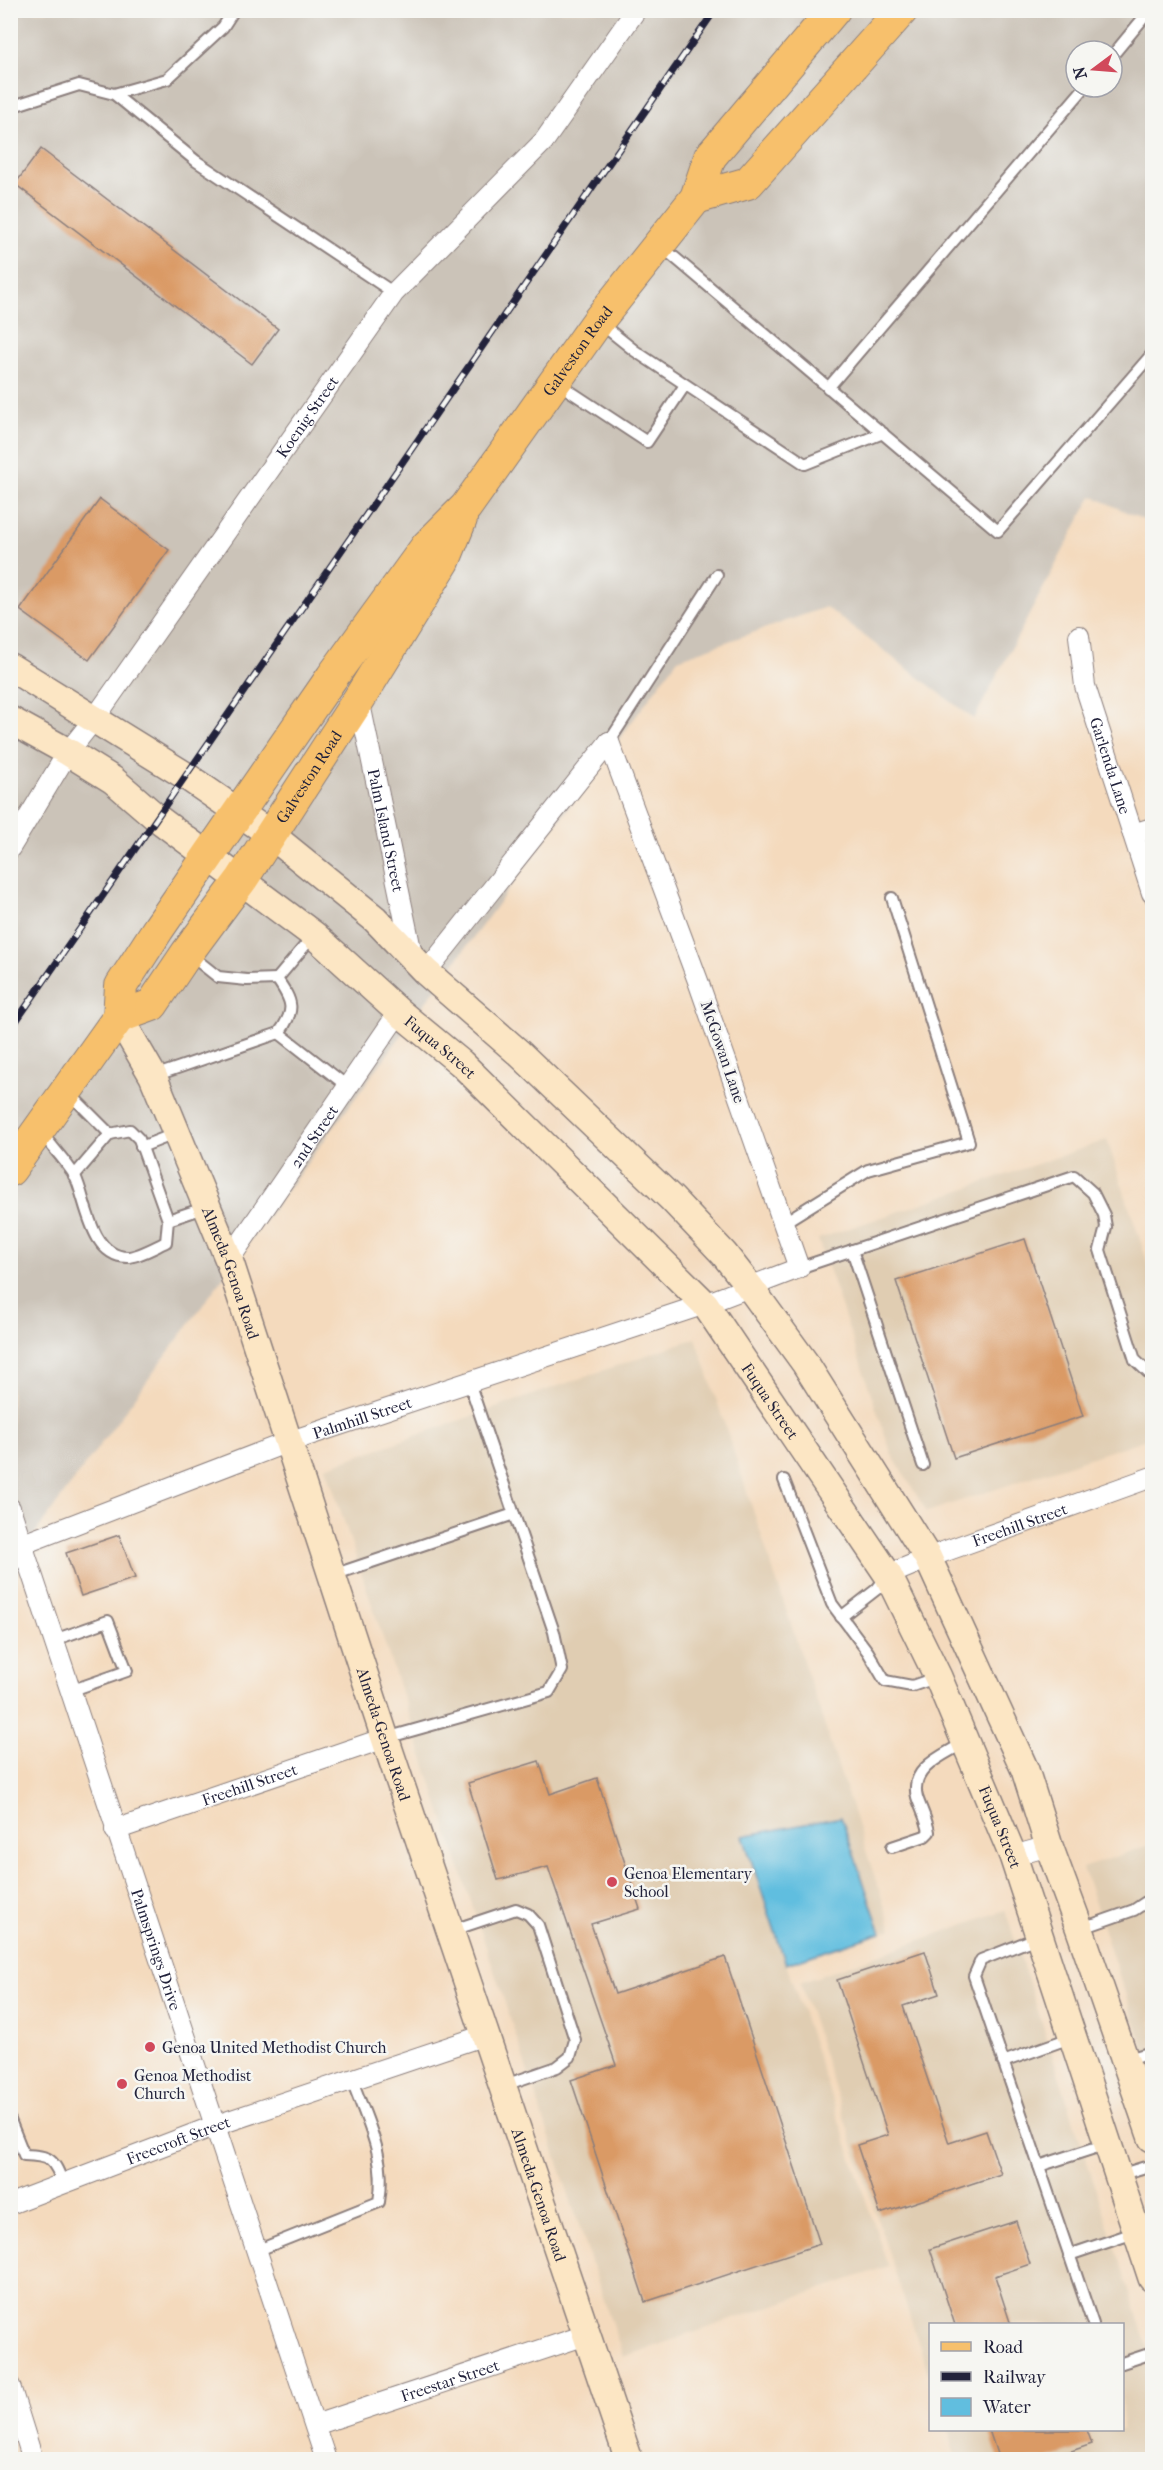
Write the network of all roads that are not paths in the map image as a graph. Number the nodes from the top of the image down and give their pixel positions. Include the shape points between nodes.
1 (234, 10) edge
2 (636, 10) edge
3 (834, 10) edge
4 (902, 10) edge
5 (1150, 10) edge
6 (1124, 41) edge
7 (114, 94) junction
8 (1075, 99) edge
9 (10, 107) edge
10 (696, 198) junction
11 (658, 244) junction
12 (394, 293) junction
13 (598, 321) junction
14 (1152, 354) edge
15 (554, 381) junction
16 (685, 385) junction
17 (828, 388) junction
18 (883, 433) junction
19 (466, 507) junction
20 (717, 575) dead end
21 (1079, 636) dead end
22 (10, 667) edge
23 (359, 699) junction
24 (95, 718) junction
25 (10, 720) edge
26 (609, 742) junction
27 (68, 752) junction
28 (238, 814) junction
29 (1152, 828) edge
30 (270, 834) junction
31 (1133, 834) junction
32 (10, 848) edge
33 (208, 855) junction
34 (242, 879) junction
35 (1152, 892) edge
36 (892, 898) dead end
37 (314, 935) junction
38 (187, 953) junction
39 (420, 966) junction
40 (276, 979) junction
41 (399, 1012) junction
42 (118, 1017) junction
43 (279, 1033) junction
44 (153, 1076) junction
45 (347, 1086) junction
46 (67, 1091) junction
47 (39, 1130) junction
48 (177, 1133) junction
49 (110, 1134) junction
50 (141, 1147) junction
51 (10, 1170) edge
52 (74, 1176) junction
53 (207, 1207) junction
54 (168, 1220) junction
55 (783, 1223) junction
56 (852, 1250) junction
57 (229, 1260) junction
58 (800, 1268) junction
59 (749, 1286) junction
60 (705, 1304) junction
61 (1152, 1376) edge
62 (469, 1382) junction
63 (288, 1442) junction
64 (923, 1465) dead end
65 (1152, 1478) edge
66 (784, 1480) dead end
67 (10, 1508) edge
68 (514, 1514) junction
69 (23, 1544) junction
70 (928, 1558) junction
71 (10, 1563) edge
72 (888, 1575) junction
73 (332, 1576) junction
74 (841, 1617) junction
75 (54, 1640) junction
76 (938, 1677) junction
77 (70, 1690) junction
78 (385, 1738) junction
79 (965, 1742) junction
80 (115, 1830) junction
81 (1049, 1846) junction
82 (892, 1847) dead end
83 (1013, 1856) junction
84 (1152, 1898) edge
85 (1079, 1927) junction
86 (450, 1931) junction
87 (1039, 1937) junction
88 (484, 2035) junction
89 (1073, 2037) junction
90 (1152, 2052) edge
91 (1124, 2060) junction
92 (1003, 2062) junction
93 (352, 2080) junction
94 (502, 2086) junction
95 (10, 2120) edge
96 (214, 2126) junction
97 (1152, 2138) edge
98 (1108, 2143) junction
99 (1152, 2165) edge
100 (1039, 2166) junction
101 (1118, 2175) junction
102 (63, 2184) junction
103 (10, 2204) edge
104 (1137, 2232) junction
105 (256, 2251) junction
106 (1069, 2255) junction
107 (1152, 2278) edge
108 (1092, 2323) edge
109 (586, 2335) junction
110 (1152, 2353) edge
111 (1124, 2362) edge
112 (10, 2386) edge
113 (315, 2426) junction
114 (33, 2460) edge
115 (326, 2460) edge
116 (630, 2460) edge

1 - 7 lane via 223,27 167,79
2 - 12 street, Koenig Street via 544,141
3 - 10 main road, Galveston Road via 710,157
4 - 10 main road via 748,183
5 - 6 lane
7 - 9 lane via 79,85
7 - 12 lane via 196,161
8 - 17 lane
10 - 11 main road, Galveston Road
11 - 13 main road, Galveston Road
11 - 17 lane
12 - 24 street, Koenig Street
13 - 15 main road, Galveston Road
13 - 16 lane
14 - 18 lane via 998,531
15 - 16 lane via 647,442
15 - 19 main road, Galveston Road
16 - 18 lane via 805,464
17 - 18 lane
19 - 23 main road, Galveston Road via 444,561
19 - 28 main road, Galveston Road via 427,546
20 - 26 lane
21 - 31 street, Garlenda Lane via 1085,686
22 - 24 main road
23 - 30 main road, Galveston Road
23 - 39 street, Palm Island Street
24 - 27 street, Koenig Street
24 - 28 main road
25 - 27 main road, Fuqua Street
26 - 39 street
26 - 55 street, McGowan Lane
27 - 32 street, Koenig Street
27 - 33 main road, Fuqua Street via 113,780
28 - 30 main road
28 - 33 main road, Galveston Road
29 - 31 street
30 - 34 main road, Galveston Road
30 - 39 main road via 375,919
31 - 35 street, Garlenda Lane
33 - 34 main road, Fuqua Street
33 - 42 main road, Galveston Road via 121,986
34 - 37 main road, Fuqua Street
34 - 38 main road, Galveston Road
36 - 55 lane via 969,1142 868,1170
37 - 40 lane
37 - 41 main road, Fuqua Street
38 - 40 lane via 218,977
38 - 42 main road, Galveston Road via 152,1005
39 - 59 main road via 519,1053 672,1198
40 - 43 lane via 290,998 290,1018
41 - 45 street, 2nd Street
41 - 60 main road, Fuqua Street via 461,1063
42 - 44 main road, Almeda-Genoa Road
42 - 46 main road, Galveston Road
43 - 44 lane
43 - 45 lane
44 - 48 main road, Almeda-Genoa Road
45 - 57 street, 2nd Street
46 - 47 main road, Galveston Road
46 - 49 lane
47 - 51 main road, Galveston Road
47 - 52 lane
48 - 50 lane
48 - 53 main road, Almeda-Genoa Road
49 - 50 lane via 130,1130
49 - 52 lane
50 - 54 lane
52 - 54 lane via 97,1237 106,1250 128,1257 166,1242
53 - 54 lane
53 - 57 main road, Almeda-Genoa Road
55 - 58 street, McGowan Lane
56 - 58 lane
56 - 61 lane via 1074,1176 1093,1193 1104,1215 1106,1227 1100,1250 1135,1360
56 - 64 lane
57 - 63 main road, Almeda-Genoa Road
58 - 59 street
59 - 60 street
59 - 70 main road via 805,1363
60 - 62 street, Palmhill Street
60 - 72 main road, Fuqua Street
62 - 63 street, Palmhill Street
62 - 68 lane
63 - 69 street, Palmhill Street
63 - 73 main road, Almeda-Genoa Road
65 - 70 street, Freehill Street
66 - 74 lane via 832,1604
67 - 69 street, Palmsprings Drive
68 - 73 lane
68 - 78 lane via 554,1632 562,1670 549,1692
69 - 71 street
69 - 75 street, Palmsprings Drive
70 - 72 street, Freehill Street
70 - 81 main road via 1025,1770
72 - 74 lane via 877,1589
72 - 76 main road, Fuqua Street
73 - 78 main road, Almeda-Genoa Road
74 - 76 lane via 885,1681 912,1686
75 - 77 street, Palmsprings Drive
75 - 77 lane via 108,1621 127,1671
76 - 79 main road, Fuqua Street
77 - 80 street, Palmsprings Drive
78 - 80 street, Freehill Street
78 - 86 main road, Almeda-Genoa Road
79 - 82 lane via 929,1764 917,1779 917,1796 930,1832
79 - 83 main road, Fuqua Street
80 - 96 street, Palmsprings Drive
81 - 83 street
81 - 85 main road
83 - 87 main road, Fuqua Street
84 - 85 lane via 1134,1910
85 - 91 main road
86 - 88 main road, Almeda-Genoa Road
86 - 94 lane via 516,1910 528,1914 538,1925 575,2040 570,2057 557,2067
87 - 89 main road, Fuqua Street
87 - 92 lane via 981,1960 974,1976
88 - 93 street, Freecroft Street
88 - 94 main road, Almeda-Genoa Road
89 - 92 lane
89 - 98 main road, Fuqua Street
90 - 91 lane
91 - 97 main road
92 - 100 lane
93 - 96 street, Freecroft Street
93 - 105 lane via 380,2157 378,2202
94 - 109 main road, Almeda-Genoa Road
95 - 102 lane via 24,2155 42,2155 51,2160
96 - 102 street, Freecroft Street
96 - 105 street, Palmsprings Drive
98 - 100 lane
98 - 101 main road, Fuqua Street
99 - 101 lane
100 - 106 lane
101 - 104 main road, Fuqua Street
102 - 103 street, Freecroft Street
104 - 106 lane
104 - 107 main road, Fuqua Street
105 - 113 street, Palmsprings Drive
106 - 108 lane
109 - 113 street, Freestar Street
109 - 116 main road, Almeda-Genoa Road
110 - 111 lane
112 - 114 street
113 - 115 street, Palmsprings Drive

